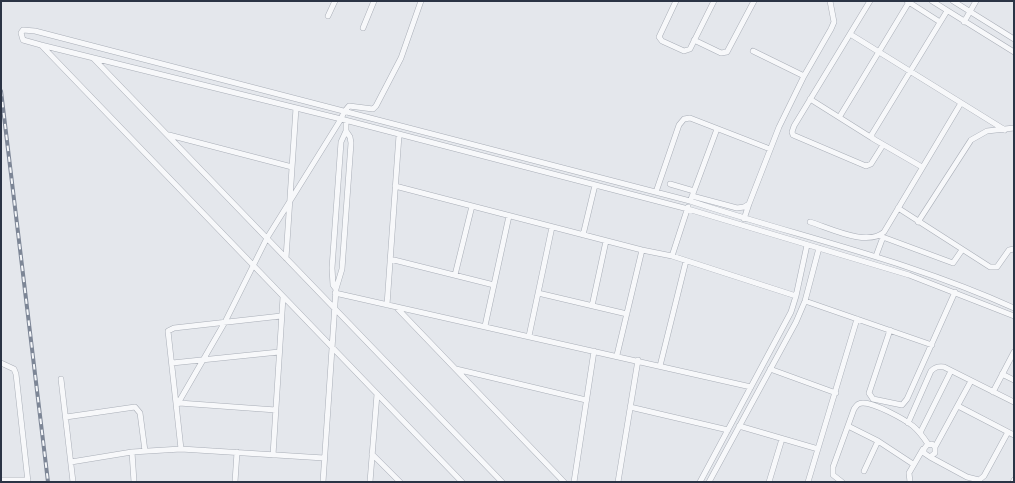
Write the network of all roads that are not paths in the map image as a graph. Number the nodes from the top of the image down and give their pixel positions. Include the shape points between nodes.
1 (335, 1) edge
2 (374, 1) edge
3 (421, 1) edge
4 (676, 1) edge
5 (714, 1) edge
6 (754, 1) edge
7 (830, 1) edge
8 (870, 1) edge
9 (932, 1) edge
10 (976, 1) edge
11 (908, 2) edge
12 (957, 2) edge
13 (946, 11) junction
14 (970, 12) junction
15 (328, 16) dead end
16 (940, 22) junction
17 (964, 22) junction
18 (364, 28) dead end
19 (850, 34) junction
20 (1014, 39) edge
21 (694, 40) junction
22 (41, 45) junction
23 (753, 51) dead end
24 (879, 52) junction
25 (1014, 52) edge
26 (94, 59) junction
27 (909, 71) junction
28 (804, 76) junction
29 (810, 99) junction
30 (961, 103) junction
31 (296, 108) junction
32 (373, 109) junction
33 (344, 112) junction
34 (840, 116) junction
35 (370, 119) junction
36 (343, 120) junction
37 (1014, 128) edge
38 (717, 129) junction
39 (1005, 130) junction
40 (346, 131) junction
41 (168, 135) junction
42 (399, 135) junction
43 (872, 138) junction
44 (883, 145) junction
45 (770, 150) junction
46 (292, 167) junction
47 (922, 167) junction
48 (670, 184) dead end
49 (395, 186) junction
50 (595, 186) junction
51 (656, 192) junction
52 (692, 196) junction
53 (290, 198) junction
54 (749, 204) junction
55 (472, 206) junction
56 (898, 208) junction
57 (688, 210) junction
58 (509, 216) junction
59 (744, 219) junction
60 (810, 222) dead end
61 (918, 222) junction
62 (552, 227) junction
63 (583, 235) junction
64 (881, 236) junction
65 (266, 238) junction
66 (606, 241) junction
67 (806, 245) junction
68 (819, 248) junction
69 (1014, 249) edge
70 (642, 250) junction
71 (962, 250) junction
72 (672, 256) junction
73 (876, 256) junction
74 (286, 258) junction
75 (390, 259) junction
76 (686, 261) junction
77 (253, 265) junction
78 (454, 275) junction
79 (494, 285) junction
80 (336, 291) junction
81 (955, 292) junction
82 (538, 293) junction
83 (796, 296) junction
84 (282, 297) junction
85 (805, 301) junction
86 (387, 304) junction
87 (396, 306) junction
88 (592, 306) junction
89 (334, 308) junction
90 (1014, 308) edge
91 (627, 314) junction
92 (281, 316) junction
93 (1014, 316) edge
94 (857, 319) junction
95 (225, 322) junction
96 (485, 326) junction
97 (890, 330) junction
98 (529, 336) junction
99 (932, 345) junction
100 (332, 346) junction
101 (594, 351) junction
102 (279, 352) junction
103 (1014, 352) edge
104 (617, 355) junction
105 (203, 360) junction
106 (638, 360) junction
107 (1, 363) edge
108 (172, 363) junction
109 (660, 366) junction
110 (455, 369) junction
111 (770, 369) junction
112 (952, 371) junction
113 (1002, 374) junction
114 (61, 379) dead end
115 (1014, 380) edge
116 (970, 381) junction
117 (751, 387) junction
118 (993, 392) junction
119 (836, 393) junction
120 (377, 394) junction
121 (586, 400) junction
122 (1014, 402) edge
123 (178, 404) junction
124 (958, 406) junction
125 (630, 407) junction
126 (276, 410) junction
127 (66, 417) junction
128 (908, 423) junction
129 (739, 426) junction
130 (848, 426) junction
131 (728, 430) junction
132 (1008, 432) junction
133 (920, 433) junction
134 (1014, 434) edge
135 (782, 439) junction
136 (878, 441) junction
137 (926, 446) junction
138 (935, 447) junction
139 (181, 449) junction
140 (818, 449) junction
141 (145, 451) junction
142 (132, 452) junction
143 (237, 452) junction
144 (372, 454) junction
145 (273, 455) junction
146 (930, 456) junction
147 (324, 458) junction
148 (71, 462) junction
149 (914, 464) junction
150 (864, 471) dead end
151 (1, 480) edge
152 (28, 481) edge
153 (979, 481) edge
154 (73, 482) edge
155 (134, 482) edge
156 (235, 482) edge
157 (323, 482) edge
158 (370, 482) edge
159 (400, 482) edge
160 (462, 482) edge
161 (502, 482) edge
162 (564, 482) edge
163 (574, 482) edge
164 (618, 482) edge
165 (700, 482) edge
166 (709, 482) edge
167 (769, 482) edge
168 (808, 482) edge
169 (842, 482) edge
170 (910, 482) edge

1 - 15 street
2 - 18 street
3 - 32 street via 401,58
4 - 21 street via 659,40 684,51 690,49
5 - 21 street
6 - 21 street via 727,52
7 - 28 street via 834,22
8 - 19 street
9 - 13 street
10 - 14 street
11 - 16 street
11 - 24 street
12 - 14 street
13 - 16 street
13 - 17 street
14 - 17 street
14 - 20 street
16 - 27 street
17 - 25 street
19 - 24 street
19 - 29 street
22 - 26 street
22 - 33 street via 23,40 23,30
22 - 77 street
23 - 28 street
24 - 27 street
24 - 34 street
26 - 31 street
26 - 41 street
27 - 30 street
27 - 43 street via 873,129
28 - 45 street
29 - 34 street
29 - 44 street via 792,128 794,134 866,166 872,164
30 - 39 street
30 - 47 street
31 - 36 street
31 - 46 street
32 - 33 street via 349,106
32 - 35 street
33 - 35 street
33 - 36 street
34 - 43 street
35 - 51 street
36 - 40 street
36 - 42 street
36 - 53 street
37 - 39 street
38 - 45 street
38 - 51 street via 690,118 681,121
38 - 52 street
39 - 61 street via 987,131 970,140
40 - 80 street via 341,142 333,248 332,280
40 - 80 street via 351,143 342,269
41 - 46 street
41 - 65 street
42 - 49 street
42 - 50 street
43 - 44 street
44 - 47 street
45 - 54 street
46 - 53 street
47 - 56 street
48 - 52 street
49 - 55 street
49 - 75 street
50 - 57 street
50 - 63 street
51 - 52 street
52 - 54 street via 737,208
52 - 57 street
52 - 59 street
53 - 65 street
53 - 74 street
54 - 59 street
55 - 58 street
55 - 78 street
56 - 61 street
56 - 64 street
57 - 67 street
57 - 72 street
58 - 62 street
58 - 79 street
59 - 73 street
60 - 64 street via 859,238
61 - 71 street
62 - 63 street
62 - 82 street
63 - 66 street
64 - 71 street via 954,263
64 - 73 street
65 - 74 street
65 - 77 street
66 - 70 street
66 - 88 street
67 - 68 street
67 - 83 street
68 - 81 street
68 - 85 street
69 - 71 street via 1009,250 996,267 990,268
70 - 72 street
70 - 91 street
72 - 76 street
73 - 90 street
74 - 89 street
75 - 78 street
75 - 86 street
76 - 83 street
76 - 109 street
77 - 84 street
77 - 95 street
78 - 79 street
79 - 96 street
80 - 86 street
80 - 89 street
81 - 93 street
81 - 99 street
82 - 88 street
82 - 98 street
83 - 117 street via 785,324
84 - 92 street
84 - 100 street
85 - 94 street
85 - 111 street
86 - 87 street
87 - 96 street
87 - 110 street
88 - 91 street
89 - 100 street
89 - 161 street
91 - 104 street
92 - 95 street
92 - 102 street
94 - 97 street
94 - 119 street
95 - 105 street
95 - 108 street via 168,331
96 - 98 street
97 - 99 street
97 - 99 street via 869,393 873,399 896,405 905,403
98 - 101 street
100 - 120 street
100 - 147 street
101 - 104 street
101 - 121 street
102 - 105 street
102 - 126 street
103 - 113 street
104 - 106 street
105 - 108 street
105 - 123 street
106 - 109 street
106 - 125 street
107 - 152 street via 14,369 16,374
108 - 123 street
109 - 117 street
110 - 121 street
110 - 162 street
111 - 119 street
111 - 129 street
112 - 116 street
112 - 128 street via 939,366 931,371
112 - 133 street
113 - 115 street
113 - 118 street
114 - 127 street
116 - 118 street
116 - 124 street
117 - 131 street
118 - 122 street
119 - 140 street
120 - 144 street
120 - 160 street
121 - 163 street
123 - 126 street
123 - 139 street
124 - 132 street
124 - 138 street
125 - 131 street
125 - 164 street
126 - 145 street
127 - 141 street via 135,407 140,413
127 - 148 street
128 - 130 street via 873,405 861,403 854,409
128 - 133 street
129 - 135 street
129 - 166 street
130 - 136 street
130 - 169 street via 832,471
131 - 165 street
132 - 134 street
132 - 153 street
133 - 137 street
135 - 140 street
135 - 167 street
136 - 149 street
136 - 150 street
137 - 138 street
137 - 146 street via 924,454
137 - 149 street
138 - 146 street via 935,453
139 - 141 street
139 - 143 street
140 - 168 street
141 - 142 street
142 - 148 street
142 - 155 street
143 - 145 street
143 - 156 street
144 - 158 street
144 - 159 street
145 - 147 street
146 - 153 street
147 - 157 street
148 - 154 street
149 - 170 street via 909,473
151 - 152 street

